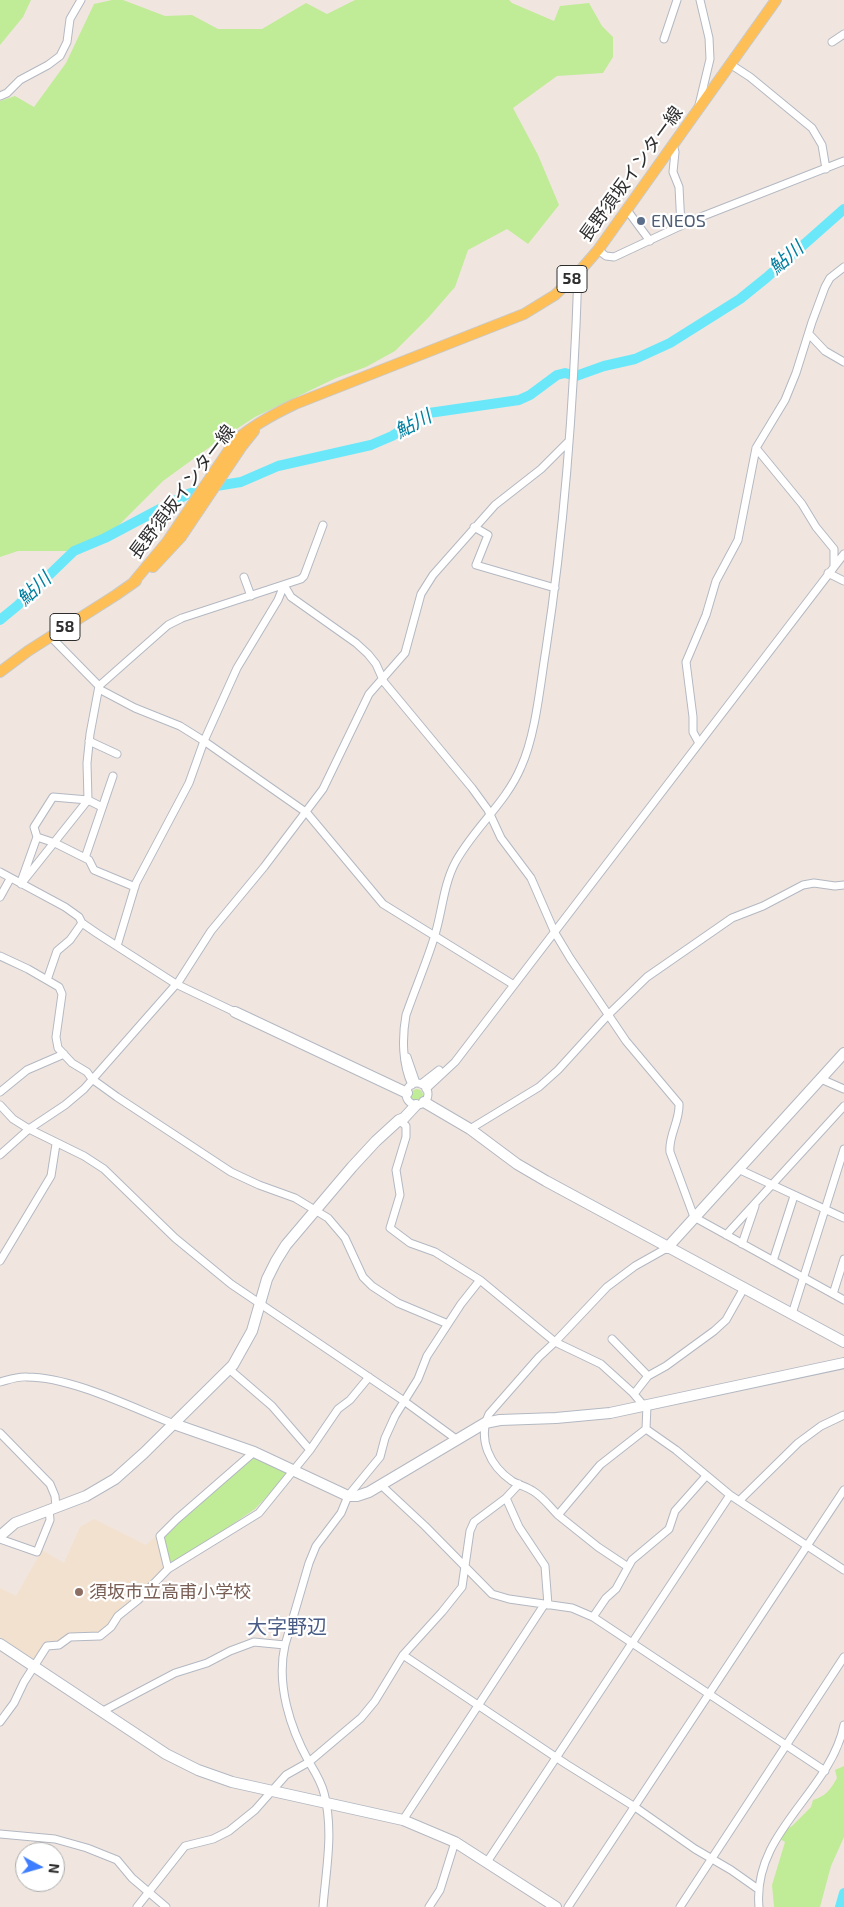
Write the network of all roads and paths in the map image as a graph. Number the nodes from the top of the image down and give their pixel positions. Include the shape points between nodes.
1 (81, 0) edge
2 (678, 0) edge
3 (700, 0) edge
4 (776, 0) edge
5 (844, 34) edge
6 (664, 39) dead end
7 (832, 42) dead end
8 (730, 64) junction
9 (0, 96) edge
10 (698, 108) junction
11 (673, 144) junction
12 (844, 161) edge
13 (826, 169) junction
14 (630, 214) dead end
15 (681, 226) junction
16 (650, 241) junction
17 (598, 250) junction
18 (844, 267) edge
19 (578, 273) junction
20 (809, 334) junction
21 (844, 362) edge
22 (260, 423) junction
23 (568, 442) junction
24 (756, 448) junction
25 (323, 525) dead end
26 (474, 528) junction
27 (844, 554) edge
28 (834, 566) junction
29 (828, 572) junction
30 (244, 577) dead end
31 (844, 581) edge
32 (132, 584) junction
33 (284, 586) junction
34 (555, 588) junction
35 (251, 596) junction
36 (50, 636) junction
37 (0, 672) edge
38 (382, 679) junction
39 (99, 687) junction
40 (90, 741) junction
41 (204, 741) junction
42 (699, 743) junction
43 (117, 754) dead end
44 (113, 776) dead end
45 (88, 800) junction
46 (102, 807) junction
47 (307, 813) junction
48 (490, 816) junction
49 (37, 837) junction
50 (55, 842) junction
51 (85, 858) junction
52 (0, 872) edge
53 (10, 879) junction
54 (20, 884) junction
55 (844, 885) edge
56 (135, 887) junction
57 (0, 897) edge
58 (82, 923) junction
59 (554, 933) junction
60 (434, 937) junction
61 (117, 946) junction
62 (0, 956) edge
63 (47, 980) junction
64 (176, 984) junction
65 (514, 985) junction
66 (235, 1012) joint
67 (609, 1014) junction
68 (844, 1053) edge
69 (64, 1054) junction
70 (92, 1079) junction
71 (821, 1079) junction
72 (844, 1089) edge
73 (0, 1092) edge
74 (417, 1092) junction
75 (0, 1105) edge
76 (844, 1106) edge
77 (399, 1120) junction
78 (29, 1128) junction
79 (470, 1128) junction
80 (56, 1144) junction
81 (844, 1149) edge
82 (0, 1156) edge
83 (738, 1169) junction
84 (772, 1185) junction
85 (794, 1196) junction
86 (755, 1203) junction
87 (314, 1209) junction
88 (825, 1210) junction
89 (694, 1217) junction
90 (844, 1218) edge
91 (726, 1235) junction
92 (742, 1244) junction
93 (667, 1248) junction
94 (844, 1259) edge
95 (0, 1261) edge
96 (773, 1261) junction
97 (803, 1278) junction
98 (480, 1280) junction
99 (744, 1288) junction
100 (833, 1294) junction
101 (844, 1300) edge
102 (260, 1305) junction
103 (792, 1314) junction
104 (448, 1324) junction
105 (612, 1340) dead end
106 (555, 1342) junction
107 (844, 1342) edge
108 (844, 1364) edge
109 (229, 1369) junction
110 (648, 1376) junction
111 (369, 1378) junction
112 (0, 1382) edge
113 (634, 1394) junction
114 (404, 1401) junction
115 (645, 1406) junction
116 (844, 1415) edge
117 (485, 1423) junction
118 (174, 1424) junction
119 (646, 1429) junction
120 (0, 1433) edge
121 (456, 1439) junction
122 (310, 1450) junction
123 (254, 1452) junction
124 (293, 1470) junction
125 (706, 1476) junction
126 (519, 1484) junction
127 (381, 1485) junction
128 (844, 1490) edge
129 (730, 1495) junction
130 (348, 1496) junction
131 (506, 1498) junction
132 (739, 1501) junction
133 (52, 1508) junction
134 (558, 1515) junction
135 (0, 1537) edge
136 (808, 1546) junction
137 (466, 1566) junction
138 (628, 1567) junction
139 (168, 1569) junction
140 (844, 1570) edge
141 (546, 1605) junction
142 (592, 1618) junction
143 (631, 1643) junction
144 (0, 1644) edge
145 (284, 1645) junction
146 (403, 1655) junction
147 (844, 1657) edge
148 (35, 1667) junction
149 (709, 1695) junction
150 (479, 1705) junction
151 (103, 1711) junction
152 (0, 1722) edge
153 (844, 1725) edge
154 (786, 1745) junction
155 (555, 1757) junction
156 (309, 1762) junction
157 (826, 1771) junction
158 (272, 1791) junction
159 (327, 1803) junction
160 (635, 1807) junction
161 (403, 1820) junction
162 (0, 1834) edge
163 (455, 1842) junction
164 (712, 1858) junction
165 (487, 1862) junction
166 (758, 1889) junction
167 (149, 1893) junction
168 (137, 1907) edge
169 (166, 1907) edge
170 (323, 1907) edge
171 (429, 1907) edge
172 (556, 1907) edge
173 (568, 1907) edge
174 (680, 1907) edge
175 (759, 1907) edge

1 - 9 street via 70,19 67,42 60,56
2 - 6 street
3 - 10 street via 710,58
4 - 8 main road, 長野須坂インター線 / 58
5 - 7 street
8 - 10 main road, 長野須坂インター線 / 58
8 - 13 street via 812,128 822,145
10 - 11 main road, 長野須坂インター線 / 58
11 - 15 street via 673,172 679,187
11 - 17 main road, 長野須坂インター線 / 58
12 - 13 street
13 - 15 street
14 - 16 street
15 - 16 street
16 - 17 street via 614,257
17 - 19 main road, 長野須坂インター線 / 58
18 - 20 street via 830,278 825,287
19 - 22 main road, 長野須坂インター線 / 58 via 555,296 524,314 295,404
19 - 23 street via 576,354
20 - 21 street via 825,351
20 - 24 street via 785,400
22 - 32 main road, 長野須坂インター線 / 58 via 181,537 162,559
22 - 32 main road, 長野須坂インター線 / 58 via 235,441 167,542
23 - 26 street via 541,469 495,505
23 - 34 street
24 - 28 street via 834,549
24 - 42 street via 738,540 716,581 686,662 693,732
25 - 33 street via 304,576
26 - 34 street via 488,535 476,564
26 - 38 street via 437,570 421,594 405,652
27 - 28 street
28 - 29 street
29 - 31 street
29 - 42 street
30 - 35 street
32 - 36 main road, 長野須坂インター線 / 58
33 - 35 street
33 - 38 street via 290,598 368,654
33 - 41 street via 237,668
34 - 48 street via 529,740 521,767
35 - 39 street via 168,625
36 - 37 main road, 長野須坂インター線 / 58
36 - 39 street
38 - 47 street via 369,694 323,790
38 - 48 street via 454,764
39 - 40 street
39 - 41 street
40 - 43 street
40 - 45 street
41 - 47 street
41 - 56 street via 188,783
42 - 59 street
44 - 46 street
45 - 46 street
45 - 49 street via 53,797 34,827
45 - 50 street
46 - 51 street
47 - 60 street via 382,904
47 - 64 street via 210,931
48 - 59 street via 501,838 531,878
48 - 60 street via 455,863
49 - 50 street
49 - 54 street
50 - 51 street
50 - 54 street
51 - 56 street via 94,870
52 - 53 street
53 - 54 street
53 - 57 street
54 - 58 street via 65,907
55 - 67 street via 803,885 732,918 647,977
56 - 61 street
58 - 61 street
58 - 63 street via 57,951
59 - 65 street
59 - 67 street
60 - 65 street
60 - 74 street via 404,1027 405,1066
61 - 64 street
62 - 63 street
63 - 69 street via 62,994 56,1037 58,1048
64 - 66 street
64 - 70 street
65 - 74 street via 455,1062 438,1071
66 - 74 street via 368,1074
67 - 79 street via 539,1087
67 - 89 street via 626,1040 679,1104 670,1152
68 - 71 street
69 - 70 street
69 - 73 street via 27,1070
70 - 78 street via 65,1104
70 - 87 street via 231,1172
71 - 72 street
71 - 83 street
74 - 77 street via 404,1118
74 - 79 street via 454,1114
75 - 78 street via 13,1119
76 - 84 street
77 - 87 street
77 - 98 street via 406,1126 406,1137 396,1170 400,1195 390,1228 410,1243 435,1252
78 - 80 street
78 - 82 street
79 - 93 street via 517,1164
80 - 95 street via 51,1176
80 - 102 street via 104,1169 175,1238
81 - 88 street
83 - 84 street
83 - 89 street
84 - 85 street
84 - 86 street
85 - 88 street
85 - 96 street
86 - 91 street
86 - 92 street
87 - 102 street via 276,1261
87 - 104 street via 336,1225 363,1277 372,1286 398,1303
88 - 90 street
88 - 97 street
89 - 91 street
89 - 93 street
91 - 92 street
92 - 96 street
93 - 99 street
93 - 106 street via 607,1287
94 - 100 street
96 - 97 street
97 - 100 street
97 - 103 street
98 - 104 street
98 - 106 street
99 - 103 street
99 - 110 street via 726,1320 714,1331
100 - 101 street
102 - 109 street via 252,1331
102 - 111 street
103 - 107 street
104 - 114 street
105 - 110 street
106 - 113 street via 601,1364
106 - 117 street via 538,1357 489,1414
108 - 115 street
109 - 118 street
109 - 122 street via 272,1406
110 - 113 street
111 - 114 street
111 - 122 street via 338,1409
112 - 118 street via 25,1376 51,1379
113 - 115 street
114 - 121 street
114 - 130 street via 388,1431 380,1457
115 - 117 street via 589,1416
115 - 119 street
116 - 132 street via 798,1444
117 - 121 street
117 - 126 street via 488,1453 500,1471
118 - 123 street
118 - 133 street via 115,1479 86,1496
119 - 125 street
119 - 134 street via 600,1465
120 - 133 street via 50,1484 55,1496
121 - 127 street
122 - 124 street
123 - 124 street
123 - 139 street via 160,1536
124 - 130 street
124 - 139 street via 259,1512
125 - 129 street
125 - 138 street via 675,1511 669,1529
126 - 131 street
126 - 134 street via 541,1497
127 - 130 street via 357,1496
127 - 137 street
128 - 136 street
129 - 132 street
129 - 143 street
130 - 145 street via 342,1514 316,1546
131 - 137 street via 474,1522 470,1530
131 - 141 street via 519,1527 545,1566
132 - 136 street
133 - 135 street via 15,1523
133 - 135 street via 37,1552
134 - 138 street
136 - 140 street
136 - 149 street
137 - 141 street via 492,1594
137 - 146 street via 462,1587
138 - 142 street via 616,1589
139 - 148 street via 100,1636 70,1636 59,1645 47,1646
141 - 142 street via 572,1608
141 - 150 street
142 - 143 street
143 - 149 street
143 - 155 street
144 - 148 street
145 - 151 street via 254,1642 175,1673
145 - 156 street via 282,1679 287,1704
146 - 150 street
146 - 156 street via 375,1701
147 - 154 street
148 - 151 street
148 - 152 street
149 - 154 street
149 - 160 street
150 - 155 street
150 - 161 street
151 - 158 street via 166,1754 198,1770
153 - 157 street
154 - 157 street
154 - 164 street
155 - 160 street
155 - 165 street
156 - 158 street via 286,1775
156 - 159 street
157 - 166 street via 784,1825 767,1858
158 - 159 street
158 - 167 street via 229,1831 186,1846
159 - 161 street
159 - 170 street via 330,1819
160 - 164 street
160 - 173 street
161 - 163 street
162 - 167 street via 55,1839 95,1851 117,1860
163 - 165 street
163 - 171 street via 440,1890
164 - 166 street
164 - 174 street
165 - 172 street
166 - 175 street
167 - 168 street
167 - 169 street

